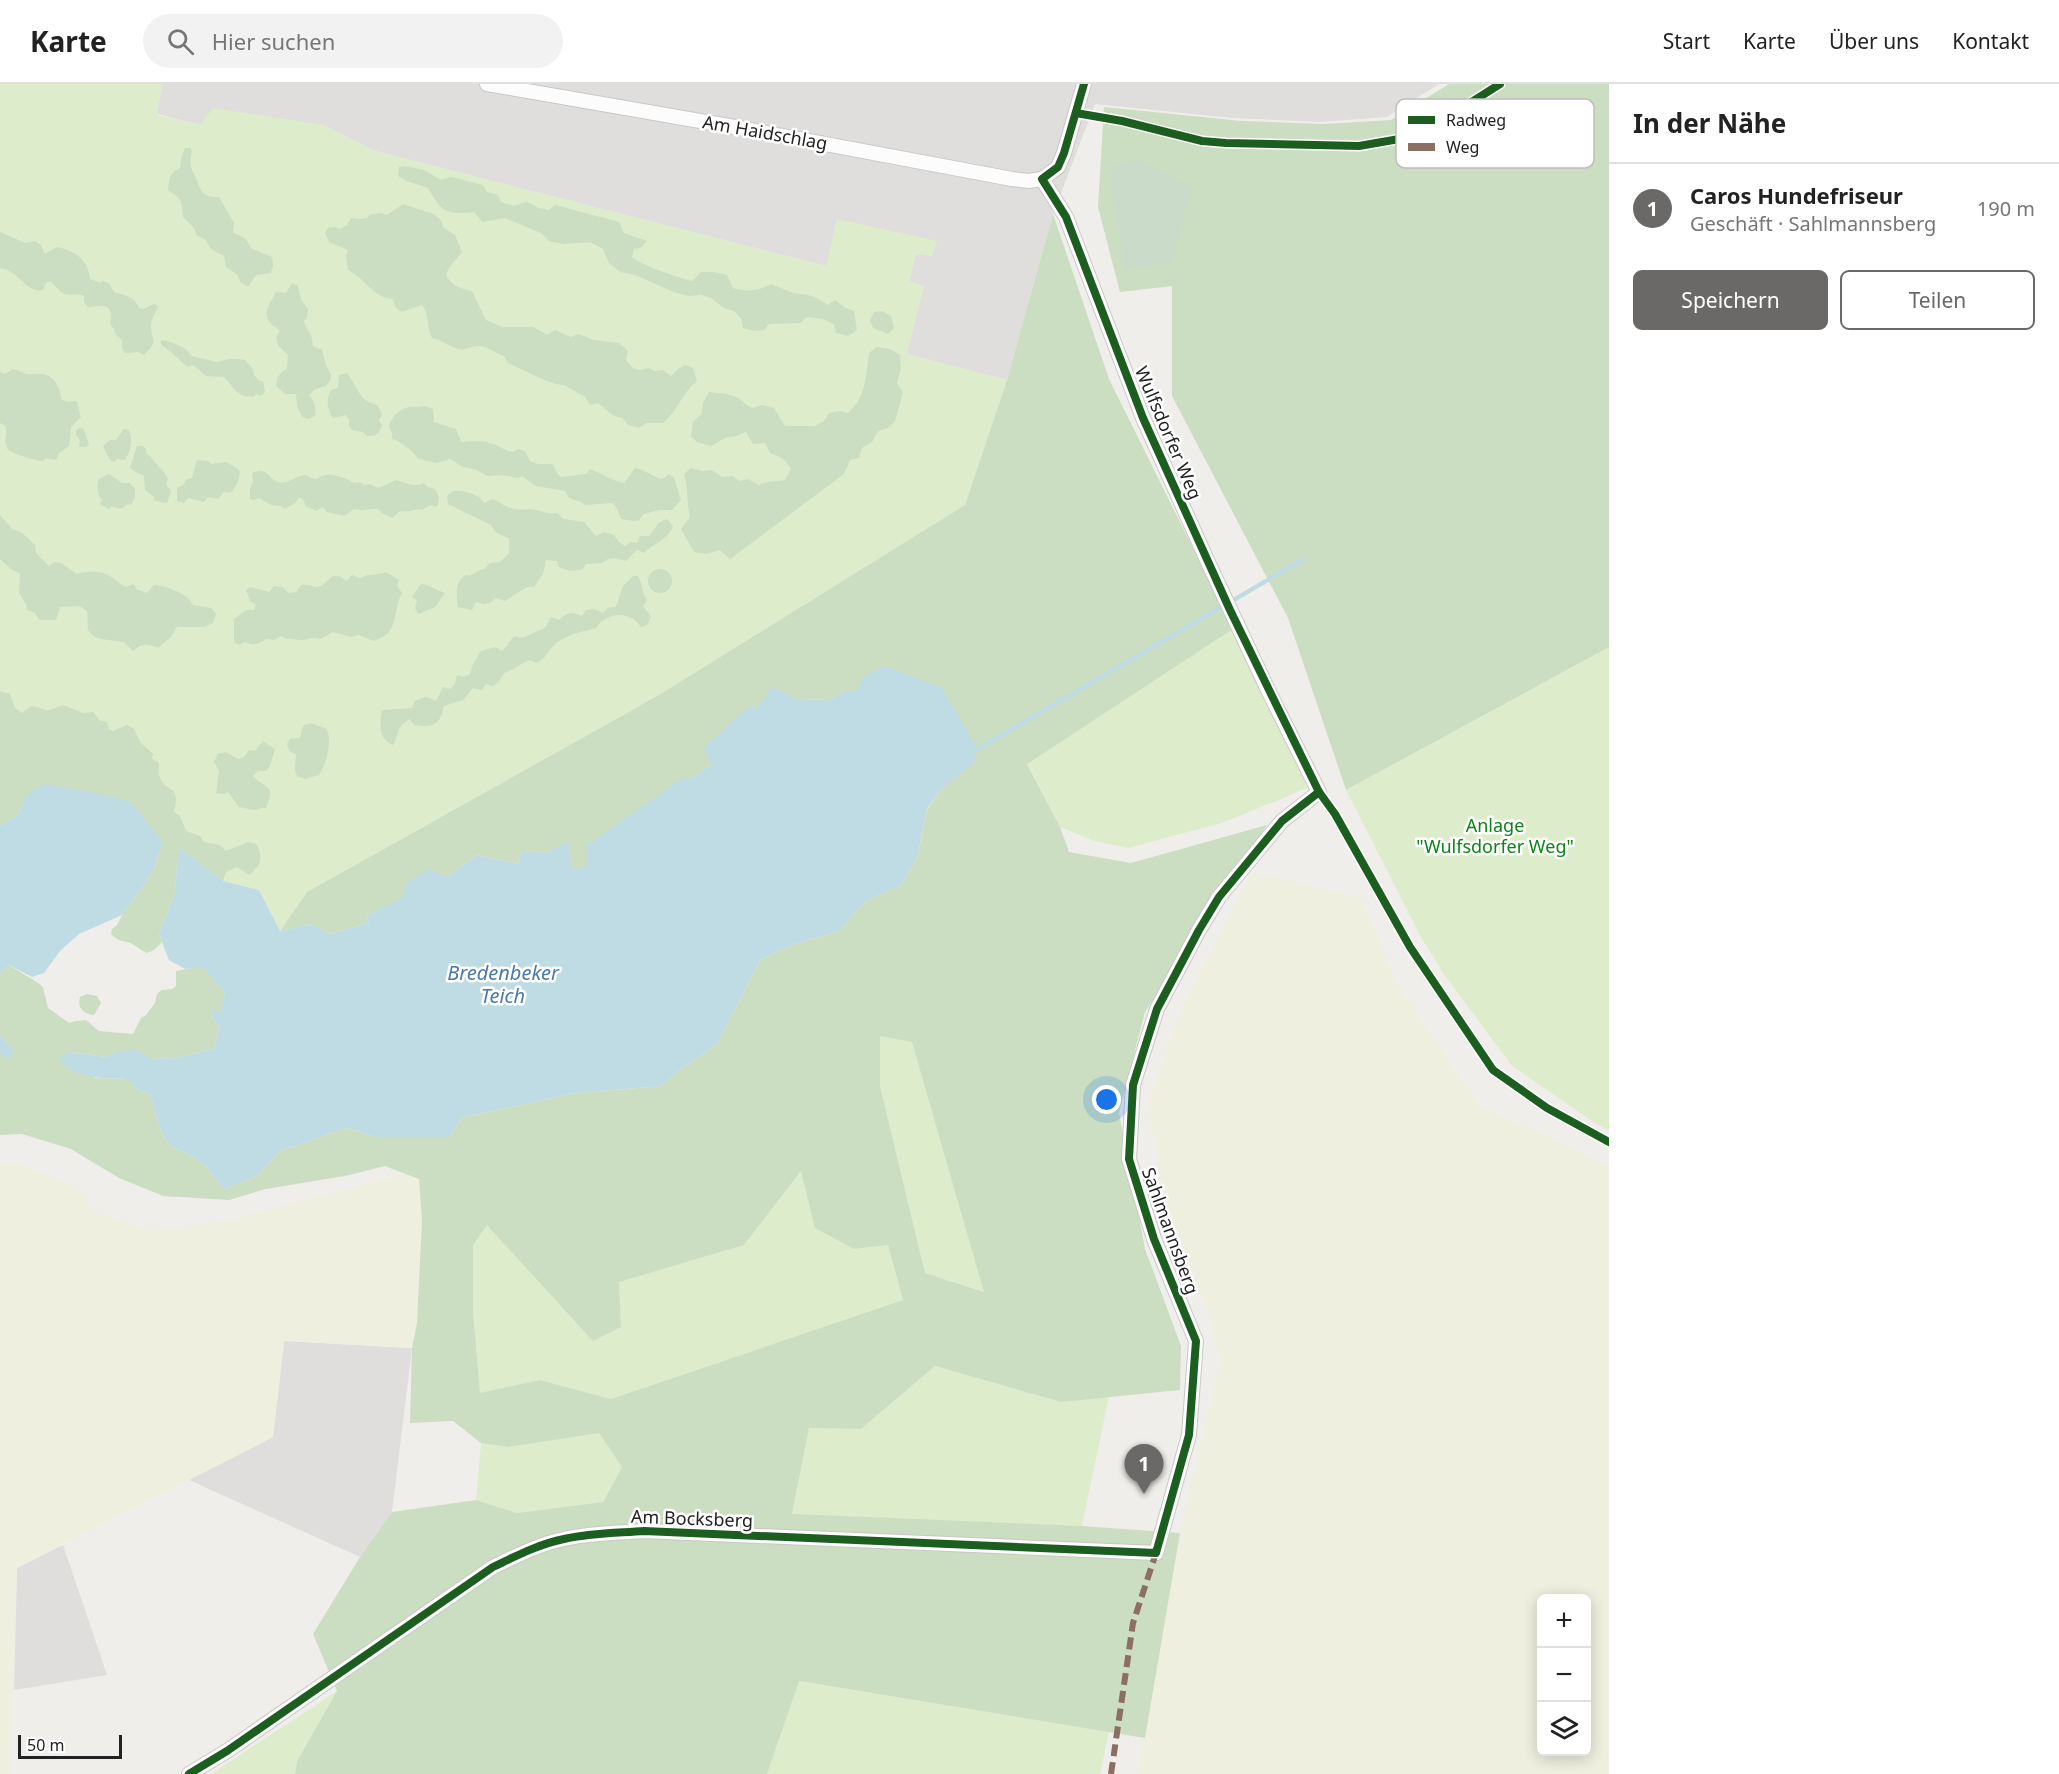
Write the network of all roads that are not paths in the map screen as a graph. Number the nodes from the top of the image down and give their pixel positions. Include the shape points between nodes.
1 (487, 84) edge
2 (1084, 84) edge
3 (1042, 179) junction
4 (1319, 792) joint
5 (1156, 1553) joint
6 (189, 1774) edge

1 - 3 street, Am Haidschlag via 1012,179
2 - 3 street via 1064,153 1058,166
3 - 4 street, Wulfsdorfer Weg via 1066,217 1143,418
4 - 5 street, Sahlmannsberg via 1282,821 1219,897 1157,1009 1132,1085 1129,1159 1154,1239 1196,1341 1189,1435
5 - 6 street, Am Bocksberg via 644,1531 563,1539 493,1567

